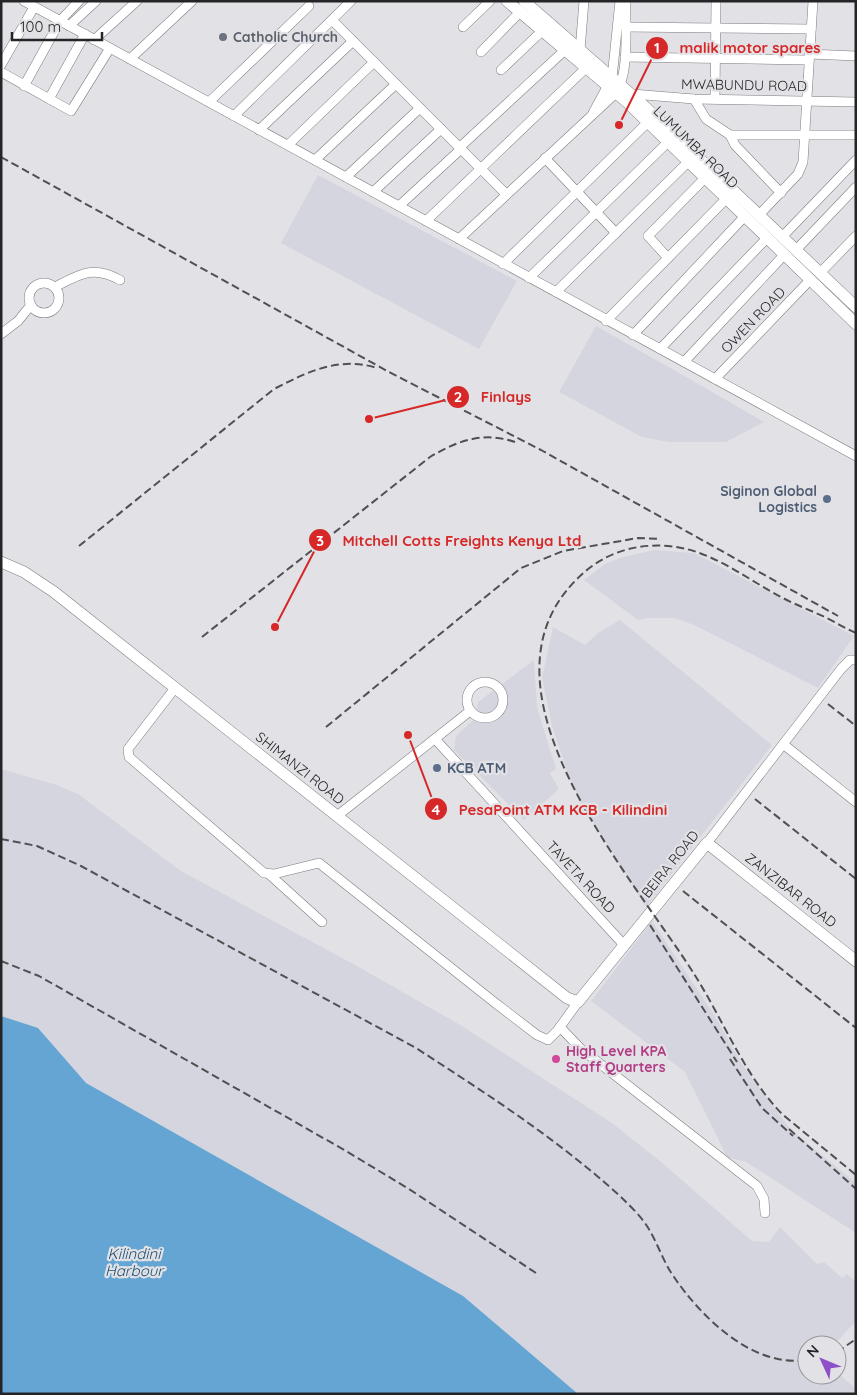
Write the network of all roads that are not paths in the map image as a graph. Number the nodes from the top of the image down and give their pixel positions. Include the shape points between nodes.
1 (24, 1) edge
2 (78, 1) edge
3 (96, 1) edge
4 (137, 1) edge
5 (192, 1) edge
6 (351, 1) edge
7 (490, 1) edge
8 (507, 1) edge
9 (584, 1) edge
10 (620, 1) edge
11 (626, 1) edge
12 (716, 1) edge
13 (813, 1) edge
14 (524, 4) edge
15 (309, 6) dead end
16 (34, 7) junction
17 (332, 20) junction
18 (60, 21) junction
19 (69, 26) junction
20 (463, 27) dead end
21 (625, 27) junction
22 (716, 27) junction
23 (811, 29) junction
24 (542, 31) junction
25 (85, 34) junction
26 (94, 40) junction
27 (352, 41) junction
28 (110, 48) junction
29 (565, 50) junction
30 (580, 50) junction
31 (481, 52) dead end
32 (856, 56) edge
33 (625, 57) junction
34 (808, 57) junction
35 (716, 58) junction
36 (130, 59) junction
37 (374, 62) junction
38 (1, 65) edge
39 (586, 68) junction
40 (501, 70) dead end
41 (1, 72) edge
42 (396, 84) junction
43 (24, 86) junction
44 (614, 86) junction
45 (632, 94) junction
46 (49, 99) junction
47 (694, 99) junction
48 (714, 99) junction
49 (805, 99) junction
50 (209, 102) junction
51 (856, 102) edge
52 (420, 108) junction
53 (234, 116) junction
54 (647, 122) junction
55 (440, 129) junction
56 (259, 130) junction
57 (856, 135) edge
58 (730, 136) junction
59 (805, 137) junction
60 (668, 142) junction
61 (288, 145) junction
62 (460, 148) junction
63 (545, 158) junction
64 (316, 160) junction
65 (856, 160) edge
66 (688, 162) junction
67 (481, 169) junction
68 (346, 177) junction
69 (705, 178) junction
70 (856, 187) edge
71 (373, 192) junction
72 (577, 192) junction
73 (781, 193) junction
74 (506, 194) junction
75 (727, 198) junction
76 (399, 206) junction
77 (597, 213) junction
78 (759, 215) junction
79 (745, 216) junction
80 (426, 221) junction
81 (616, 233) junction
82 (856, 236) edge
83 (782, 237) junction
84 (767, 238) junction
85 (459, 239) junction
86 (796, 250) junction
87 (784, 255) junction
88 (668, 258) junction
89 (503, 264) junction
90 (815, 276) junction
91 (529, 278) junction
92 (120, 280) dead end
93 (55, 287) junction
94 (556, 292) junction
95 (837, 297) junction
96 (855, 304) edge
97 (31, 305) junction
98 (606, 321) junction
99 (856, 324) edge
100 (1, 334) edge
101 (633, 335) junction
102 (660, 349) junction
103 (684, 362) junction
104 (715, 379) junction
105 (856, 456) edge
106 (1, 562) edge
107 (856, 660) edge
108 (175, 688) junction
109 (470, 711) junction
110 (436, 740) junction
111 (783, 744) junction
112 (856, 802) edge
113 (337, 816) junction
114 (707, 843) junction
115 (270, 875) junction
116 (322, 922) dead end
117 (624, 944) junction
118 (856, 961) edge
119 (578, 1002) junction
120 (560, 1027) junction
121 (766, 1213) dead end

1 - 16 street
2 - 18 street
3 - 19 street
4 - 26 street
5 - 36 street
6 - 17 street
7 - 20 street
8 - 14 main road, LUMUMBA ROAD
9 - 30 street
10 - 44 street
11 - 21 street
12 - 22 street
13 - 23 street
14 - 24 main road, LUMUMBA ROAD
14 - 30 main road, LUMUMBA ROAD
14 - 31 street
15 - 50 street
16 - 18 street
16 - 38 street
17 - 27 street
17 - 53 street
18 - 19 street
18 - 43 street
19 - 25 street
21 - 22 street
21 - 33 street
22 - 23 street
22 - 35 street
23 - 34 street
24 - 29 main road, LUMUMBA ROAD
24 - 40 street
25 - 26 street
25 - 46 street
26 - 28 street
27 - 37 street
27 - 56 street
28 - 36 street
28 - 46 street via 73,110
29 - 39 main road, LUMUMBA ROAD
29 - 62 street
30 - 44 main road, LUMUMBA ROAD
32 - 34 street
33 - 35 street
33 - 44 street
34 - 35 street
34 - 49 street
35 - 48 street
36 - 50 street
37 - 42 street
37 - 61 street
39 - 44 main road, LUMUMBA ROAD
39 - 67 street
41 - 43 street
42 - 52 street
42 - 64 street
43 - 46 street
44 - 45 main road, LUMUMBA ROAD
44 - 54 main road, LUMUMBA ROAD
44 - 63 street via 592,113
45 - 47 street, MWABUNDU ROAD
45 - 78 main road, LUMUMBA ROAD
47 - 48 street, MWABUNDU ROAD
47 - 58 street via 706,119
48 - 49 street, MWABUNDU ROAD
49 - 51 street, MWABUNDU ROAD
49 - 59 street
50 - 53 street
52 - 55 street
52 - 68 street
53 - 56 street
54 - 60 main road, LUMUMBA ROAD
54 - 72 street
55 - 62 street
55 - 71 street
56 - 61 street
57 - 59 street
58 - 59 street
58 - 73 street
59 - 73 street via 804,156 798,174
60 - 66 main road, LUMUMBA ROAD
60 - 77 street
61 - 64 street
62 - 67 street
62 - 76 street
63 - 72 street
63 - 74 street
64 - 68 street
65 - 83 street
66 - 69 main road, LUMUMBA ROAD
66 - 81 street
67 - 74 street
67 - 80 street
68 - 71 street
69 - 75 main road, LUMUMBA ROAD
69 - 88 street via 648,236
70 - 86 street
71 - 76 street
72 - 77 street
72 - 89 street
73 - 78 street
74 - 85 street
75 - 79 main road, LUMUMBA ROAD
75 - 88 street
76 - 80 street
77 - 81 street
77 - 91 street
78 - 83 main road, LUMUMBA ROAD
79 - 84 main road, LUMUMBA ROAD
79 - 101 street
80 - 85 street
81 - 94 street
82 - 90 street, OWEN ROAD
83 - 86 main road, LUMUMBA ROAD
84 - 87 main road, LUMUMBA ROAD
84 - 102 street
85 - 89 street
86 - 90 main road, LUMUMBA ROAD
87 - 90 main road, LUMUMBA ROAD
87 - 103 street
88 - 98 street
89 - 91 street
90 - 95 main road, LUMUMBA ROAD
90 - 104 street, OWEN ROAD
91 - 94 street
92 - 93 street via 94,271 80,274
93 - 97 street via 46,282 38,284 29,297
93 - 97 street via 59,297 54,309 42,312
94 - 98 street
95 - 96 main road, LUMUMBA ROAD
95 - 99 main road, LUMUMBA ROAD
97 - 100 street
98 - 101 street
101 - 102 street
102 - 103 street
103 - 104 street
104 - 105 street
106 - 108 main road, SHIMANZI ROAD via 36,579
107 - 111 street, BEIRA ROAD via 847,662
108 - 113 main road, SHIMANZI ROAD
108 - 115 street via 128,749 129,756
109 - 109 street via 466,700 475,684 486,681 501,691 503,702 497,713 480,718
109 - 110 street
110 - 113 street
110 - 117 street, TAVETA ROAD
111 - 112 street
111 - 114 street, BEIRA ROAD
113 - 119 main road, SHIMANZI ROAD via 567,998
114 - 117 main road, BEIRA ROAD
114 - 118 main road, ZANZIBAR ROAD
115 - 116 street
115 - 120 street via 319,862 537,1035 548,1040
117 - 119 main road, BEIRA ROAD
119 - 120 street
120 - 121 street via 580,1048 757,1186 764,1199

